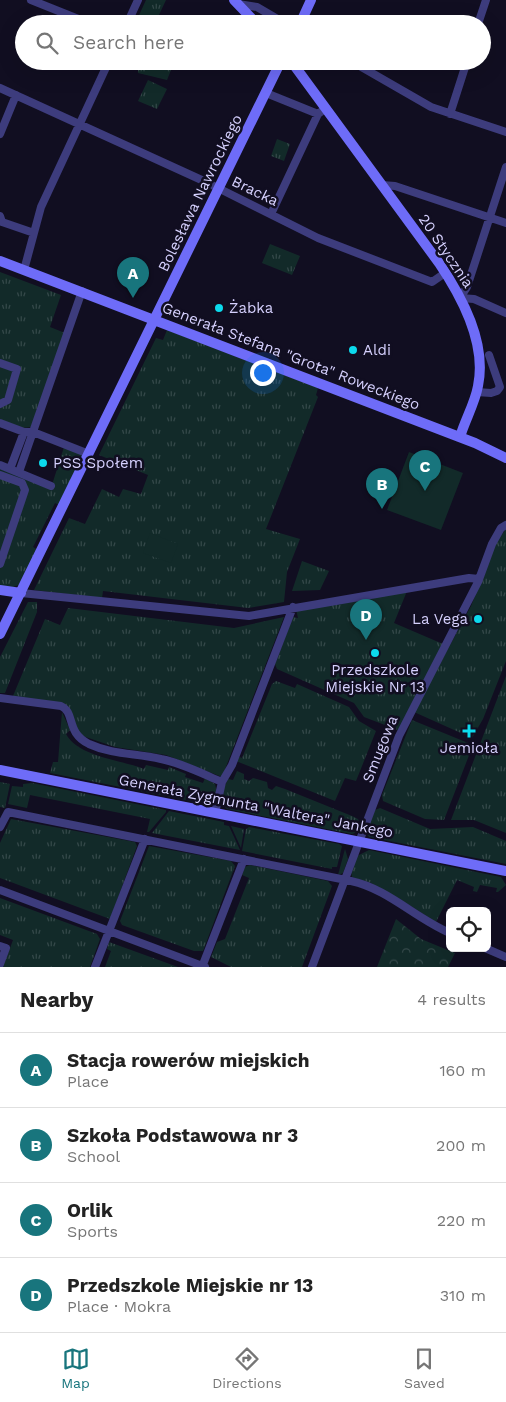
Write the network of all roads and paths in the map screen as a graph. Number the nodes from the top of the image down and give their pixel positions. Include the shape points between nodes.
1 (30, 0) edge
2 (138, 0) edge
3 (311, 0) edge
4 (486, 0) edge
5 (236, 2) edge
6 (68, 15) edge
7 (131, 15) edge
8 (248, 15) edge
9 (271, 15) edge
10 (304, 15) edge
11 (481, 15) edge
12 (106, 70) edge
13 (277, 70) edge
14 (297, 70) edge
15 (367, 70) edge
16 (464, 70) edge
17 (0, 88) edge
18 (266, 93) junction
19 (16, 95) junction
20 (322, 111) junction
21 (450, 114) junction
22 (80, 124) junction
23 (506, 132) edge
24 (0, 134) edge
25 (506, 167) edge
26 (382, 185) junction
27 (219, 189) junction
28 (271, 214) junction
29 (0, 216) edge
30 (490, 218) junction
31 (506, 223) edge
32 (34, 233) junction
33 (0, 260) edge
34 (24, 270) junction
35 (445, 273) junction
36 (82, 291) junction
37 (460, 298) junction
38 (506, 313) edge
39 (155, 320) junction
40 (488, 355) dead end
41 (0, 363) edge
42 (497, 391) junction
43 (477, 392) junction
44 (506, 393) edge
45 (0, 402) edge
46 (0, 423) edge
47 (24, 432) junction
48 (34, 432) junction
49 (460, 437) junction
50 (89, 454) junction
51 (506, 458) edge
52 (0, 465) edge
53 (10, 469) junction
54 (19, 472) junction
55 (0, 475) edge
56 (51, 486) dead end
57 (506, 525) edge
58 (0, 564) edge
59 (479, 579) junction
60 (0, 590) edge
61 (21, 593) junction
62 (293, 607) junction
63 (0, 634) edge
64 (0, 698) edge
65 (0, 770) edge
66 (222, 782) junction
67 (215, 813) junction
68 (0, 827) edge
69 (145, 839) junction
70 (359, 842) junction
71 (244, 859) junction
72 (506, 871) edge
73 (346, 879) junction
74 (0, 890) edge
75 (446, 931) edge
76 (108, 932) junction
77 (0, 946) edge
78 (491, 951) edge
79 (506, 957) edge
80 (0, 964) edge
81 (96, 967) edge
82 (203, 967) edge
83 (312, 967) edge

1 - 6 street
2 - 7 street
3 - 10 street
4 - 11 street
5 - 8 street
5 - 9 street via 257,7
12 - 22 street
13 - 18 street, Bolesława Nawrockiego
14 - 20 street, 20 Stycznia
15 - 21 street via 431,107
16 - 21 street
17 - 19 street, Bracka
18 - 20 street
18 - 27 street, Bolesława Nawrockiego
19 - 22 street, Bracka
19 - 24 street
20 - 26 street, 20 Stycznia
20 - 28 street
21 - 23 street
22 - 27 street, Bracka
22 - 32 street via 41,207
25 - 30 street
26 - 30 street via 392,185
26 - 35 street, 20 Stycznia
27 - 28 street, Bracka
27 - 39 street, Bolesława Nawrockiego
28 - 35 street, Bracka via 318,238 432,282
29 - 32 street via 2,222
30 - 31 street
30 - 37 street via 467,287
32 - 34 street
33 - 34 street, Generała Stefana "Grota" Roweckiego
34 - 36 street, Generała Stefana "Grota" Roweckiego
35 - 37 street, 20 Stycznia
36 - 39 street, Generała Stefana "Grota" Roweckiego
36 - 48 street
37 - 38 street via 474,299
37 - 43 street, 20 Stycznia via 480,359
39 - 49 street, Generała Stefana "Grota" Roweckiego
39 - 50 street, Bolesława Nawrockiego
40 - 42 street via 500,387
41 - 45 street via 17,369 8,400
42 - 43 street
42 - 44 street
43 - 49 street, 20 Stycznia
46 - 47 street
47 - 48 street
47 - 53 street
48 - 50 street
48 - 54 street
49 - 51 street
50 - 61 street, Bolesława Nawrockiego
52 - 53 street
53 - 54 street
54 - 56 street
55 - 58 street via 22,483 25,490
57 - 59 street, Smugowa via 492,544
59 - 62 street
59 - 70 street, Smugowa via 399,736
60 - 61 street
61 - 62 street via 235,616
61 - 63 street, Bolesława Nawrockiego
62 - 66 street via 232,765
64 - 66 street via 60,706 67,711 74,732 90,744 128,756 162,759
65 - 67 street, Generała Zygmunta "Waltera" Jankego
66 - 67 street
67 - 70 street, Generała Zygmunta "Waltera" Jankego
68 - 69 street via 8,812
69 - 71 street
69 - 76 street
70 - 72 street, Generała Zygmunta "Waltera" Jankego
70 - 73 street, Smugowa
71 - 73 street
71 - 82 street
73 - 75 street via 374,888
73 - 83 street, Smugowa
74 - 76 street
76 - 81 street
76 - 82 street
77 - 80 street via 6,948
78 - 79 street

